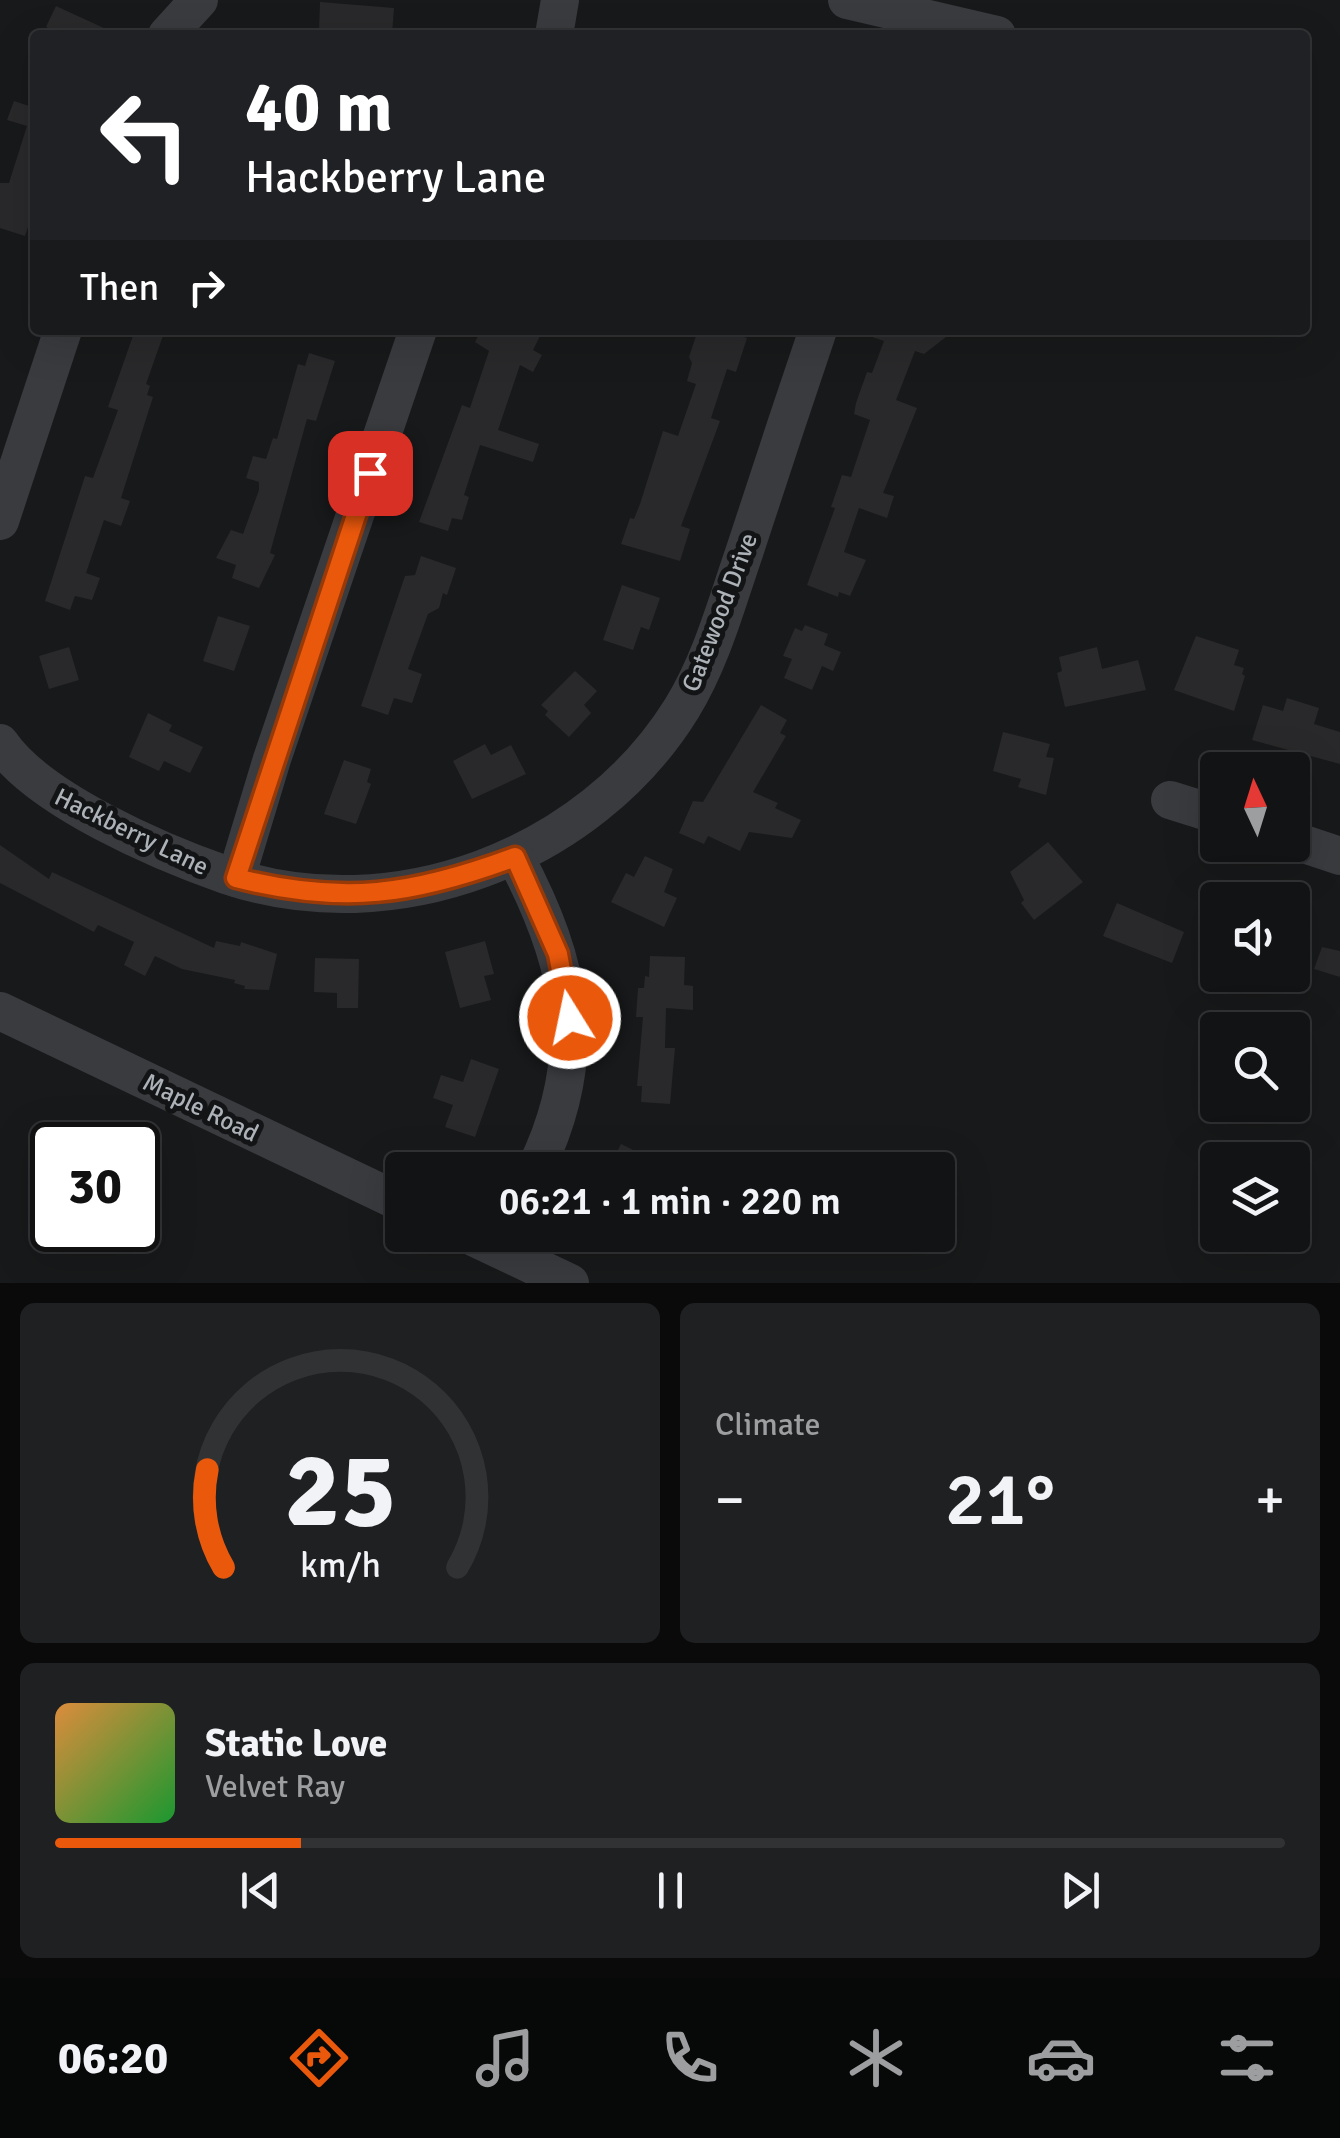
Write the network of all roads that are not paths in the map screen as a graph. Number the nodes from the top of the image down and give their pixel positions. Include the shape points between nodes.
1 (199, 0) edge
2 (560, 0) edge
3 (847, 0) edge
4 (915, 25) edge
5 (172, 30) edge
6 (555, 30) edge
7 (956, 30) edge
8 (61, 335) edge
9 (416, 335) edge
10 (816, 335) edge
11 (0, 521) edge
12 (0, 744) edge
13 (1170, 800) dead end
14 (1200, 809) edge
15 (1310, 846) edge
16 (1340, 856) edge
17 (515, 857) junction
18 (236, 878) junction
19 (0, 1010) edge
20 (544, 1152) edge
21 (385, 1195) edge
22 (514, 1252) edge
23 (570, 1283) edge

1 - 5 street
2 - 6 street
3 - 4 street
4 - 7 street
8 - 11 street
9 - 18 street
10 - 17 street, Gatewood Drive via 718,628 683,706 650,751 592,809
12 - 18 street, Hackberry Lane via 44,788 183,860
13 - 14 street
15 - 16 street
17 - 18 street, Hackberry Lane via 456,879 388,892 330,896
17 - 20 street via 558,954 570,1018 570,1071
19 - 21 street, Maple Road
22 - 23 street

